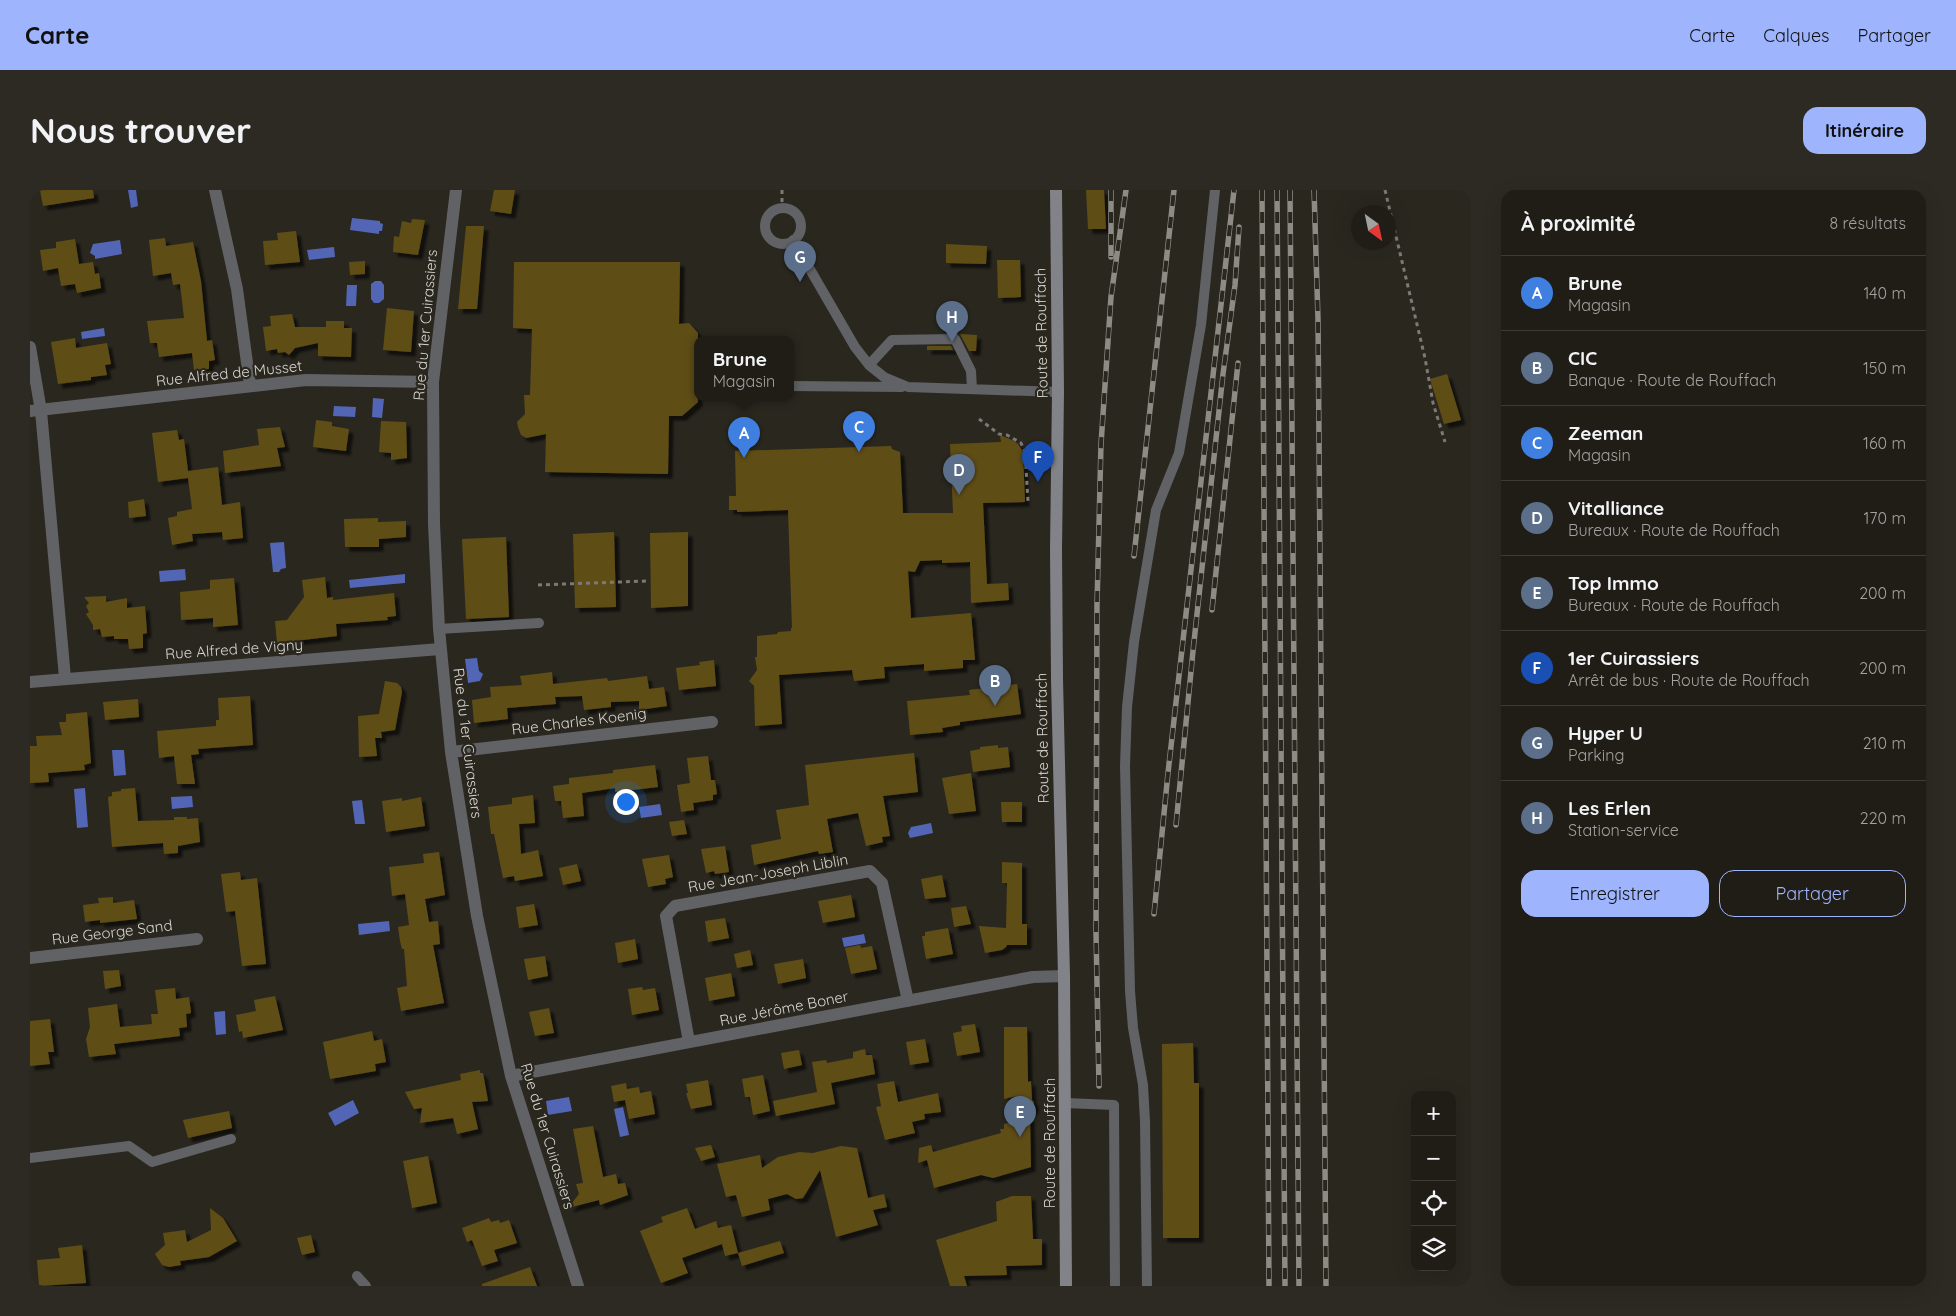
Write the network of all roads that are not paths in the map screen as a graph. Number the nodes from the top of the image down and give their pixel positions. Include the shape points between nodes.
1 (215, 190) edge
2 (456, 190) edge
3 (1056, 190) edge
4 (1215, 190) edge
5 (793, 240) junction
6 (30, 347) edge
7 (869, 365) junction
8 (433, 382) junction
9 (250, 385) junction
10 (794, 386) edge
11 (908, 387) junction
12 (972, 389) junction
13 (1058, 392) junction
14 (36, 411) edge
15 (538, 623) dead end
16 (439, 629) junction
17 (440, 649) junction
18 (65, 678) junction
19 (30, 682) edge
20 (712, 722) dead end
21 (451, 752) junction
22 (197, 939) dead end
23 (30, 958) edge
24 (1064, 976) junction
25 (908, 1001) junction
26 (689, 1042) junction
27 (511, 1076) junction
28 (1065, 1103) junction
29 (231, 1139) dead end
30 (30, 1158) edge
31 (357, 1276) dead end
32 (366, 1286) edge
33 (578, 1286) edge
34 (1066, 1286) edge
35 (1115, 1286) edge
36 (1147, 1286) edge

1 - 9 street via 237,288
2 - 8 street, Rue du 1er Cuirassiers
3 - 13 main road, Route de Rouffach
4 - 36 lane via 1199,335 1179,453 1156,510 1134,642 1127,707 1125,766 1130,991 1145,1112
5 - 5 lane via 783,244 772,241 766,232 768,216 782,208 793,212 799,221 800,232
5 - 7 lane via 855,347
6 - 14 street
7 - 11 lane via 884,378
7 - 12 lane via 892,340 955,339 971,371
8 - 9 street, Rue Alfred de Musset via 306,380
8 - 16 street, Rue du 1er Cuirassiers
9 - 14 street, Rue Alfred de Musset
10 - 11 lane
11 - 12 lane
12 - 13 lane
13 - 24 main road, Route de Rouffach via 1057,649
14 - 18 street
15 - 16 lane
16 - 17 street, Rue du 1er Cuirassiers
17 - 18 street, Rue Alfred de Vigny
17 - 21 street, Rue du 1er Cuirassiers
18 - 19 street, Rue Alfred de Vigny
20 - 21 street, Rue Charles Koenig
21 - 27 street, Rue du 1er Cuirassiers via 477,916
22 - 23 street, Rue George Sand
24 - 25 street, Rue Jérôme Boner via 1033,977
24 - 28 main road, Route de Rouffach
25 - 26 street, Rue Jérôme Boner
25 - 26 street, Rue Jean-Joseph Liblin via 882,883 870,871 675,906 666,916
26 - 27 street, Rue Jérôme Boner
27 - 33 street, Rue du 1er Cuirassiers
28 - 34 main road, Route de Rouffach
28 - 35 lane via 1114,1105
29 - 30 lane via 152,1162 129,1146
31 - 32 lane

